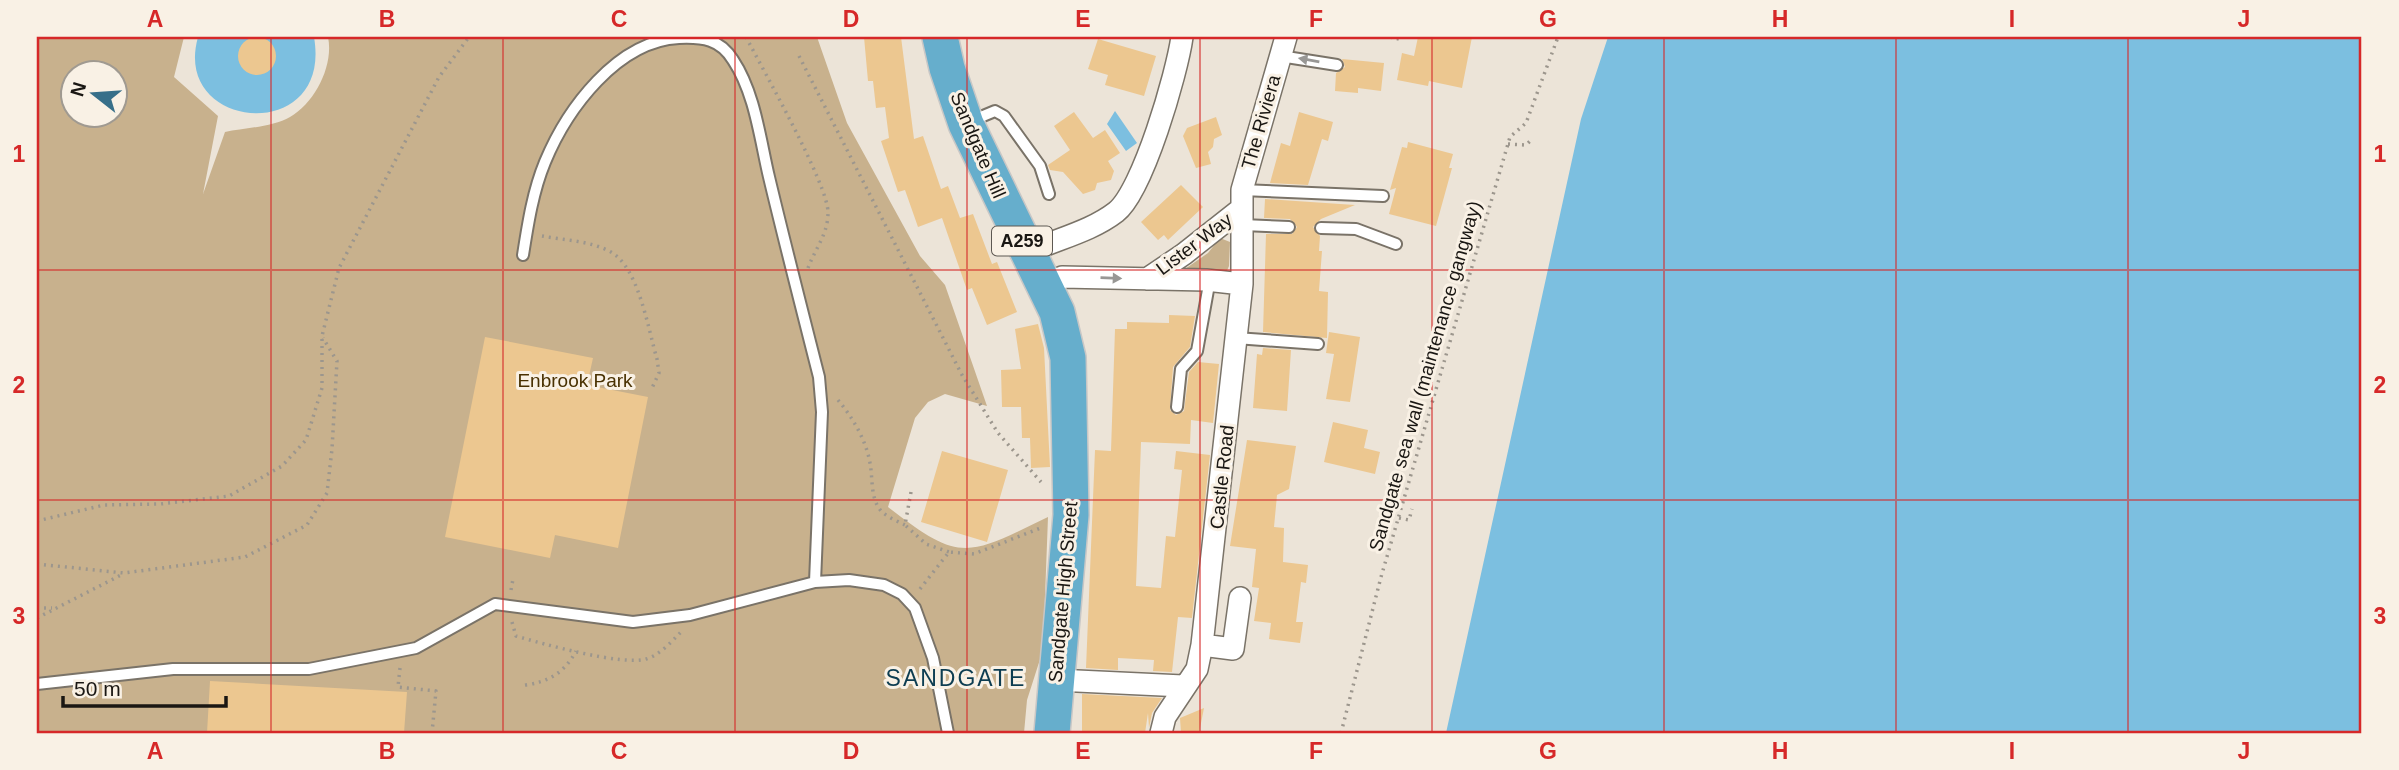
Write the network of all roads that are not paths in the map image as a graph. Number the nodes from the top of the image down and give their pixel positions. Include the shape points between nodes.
1 (940, 37) edge
2 (1182, 37) edge
3 (1283, 46) edge
4 (1337, 65) dead end
5 (965, 124) junction
6 (1049, 194) dead end
7 (1383, 196) dead end
8 (1242, 208) junction
9 (1289, 227) dead end
10 (1321, 228) dead end
11 (1396, 244) dead end
12 (1027, 253) junction
13 (523, 255) dead end
14 (1147, 279) junction
15 (1206, 280) junction
16 (1242, 284) junction
17 (1044, 285) junction
18 (1236, 338) junction
19 (1318, 344) dead end
20 (1177, 407) dead end
21 (1072, 451) joint
22 (815, 582) junction
23 (1240, 598) dead end
24 (1202, 645) junction
25 (1056, 680) junction
26 (37, 684) edge
27 (1183, 686) junction
28 (948, 733) edge
29 (1052, 733) edge
30 (1161, 733) edge

1 - 5 highway, Sandgate Hill / A259
2 - 12 street via 1149,150 1125,203 1102,220
4 -> 3 lane
3 - 8 street, The Riviera
5 - 6 lane via 995,111 1004,116 1040,166
5 - 12 highway, Sandgate Hill / A259
7 - 8 lane
8 - 9 lane
8 - 14 street, Lister Way
8 - 16 street, Castle Road
10 - 11 lane via 1356,229
12 - 17 highway, Sandgate Hill / A259
13 - 22 lane via 545,161 582,100 612,67 642,48 670,39 713,40 724,47 735,62 752,108 819,377 822,412
14 - 15 street, Lister Way
17 -> 14 street, Lister Way via 1062,277
15 - 16 street, Lister Way
15 - 20 lane via 1197,351 1181,369
16 - 18 street, Castle Road
17 - 21 highway, Sandgate Hill / A259 via 1058,312 1068,358
18 - 19 lane
18 - 24 street, Castle Road
21 - 25 highway, Sandgate High Street / A259
22 - 26 lane via 691,615 633,622 495,604 416,648 309,669 173,669
22 - 28 lane via 872,582 894,589 909,601 923,626
23 - 24 street via 1233,649
24 - 27 street, Castle Road via 1197,669
25 - 27 street
25 - 29 highway, Sandgate High Street / A259
27 - 30 street, Castle Road

